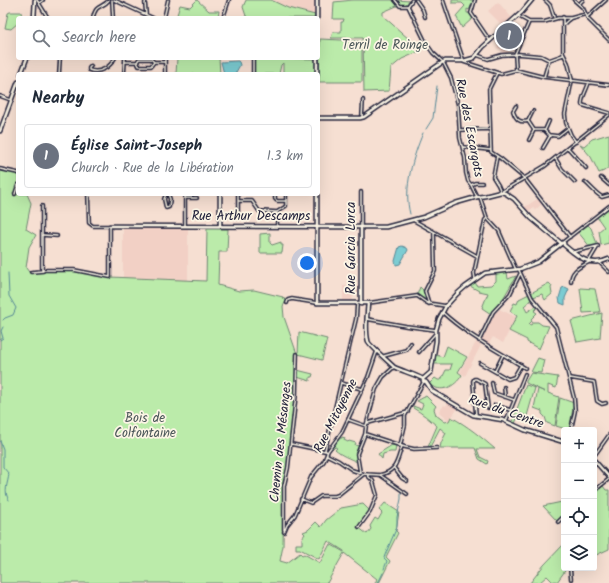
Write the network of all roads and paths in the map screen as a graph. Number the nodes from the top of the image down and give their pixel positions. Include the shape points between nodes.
1 (36, 0) edge
2 (43, 0) edge
3 (109, 0) edge
4 (113, 0) edge
5 (121, 0) edge
6 (146, 0) edge
7 (168, 0) edge
8 (229, 0) edge
9 (317, 0) edge
10 (395, 0) edge
11 (412, 0) edge
12 (416, 0) edge
13 (443, 0) edge
14 (476, 0) edge
15 (532, 0) edge
16 (545, 0) edge
17 (574, 0) edge
18 (583, 0) edge
19 (606, 0) edge
20 (39, 3) junction
21 (120, 3) junction
22 (579, 4) junction
23 (408, 6) junction
24 (146, 14) junction
25 (586, 14) junction
26 (34, 16) edge
27 (47, 16) edge
28 (93, 16) edge
29 (113, 16) edge
30 (150, 16) edge
31 (164, 16) edge
32 (223, 16) edge
33 (317, 16) edge
34 (518, 16) junction
35 (425, 17) dead end
36 (587, 17) junction
37 (554, 18) junction
38 (563, 18) junction
39 (572, 18) junction
40 (529, 22) junction
41 (563, 26) junction
42 (609, 40) edge
43 (490, 41) junction
44 (515, 54) junction
45 (477, 55) junction
46 (564, 55) junction
47 (26, 60) edge
48 (60, 60) edge
49 (114, 60) edge
50 (253, 60) edge
51 (317, 60) edge
52 (462, 60) junction
53 (550, 60) junction
54 (124, 62) joint
55 (137, 62) joint
56 (154, 62) joint
57 (165, 62) joint
58 (444, 62) junction
59 (92, 66) dead end
60 (516, 70) junction
61 (22, 72) edge
62 (59, 72) edge
63 (96, 72) edge
64 (96, 72) edge
65 (124, 72) edge
66 (165, 72) edge
67 (253, 72) edge
68 (317, 72) edge
69 (497, 73) junction
70 (544, 77) junction
71 (572, 80) junction
72 (588, 82) junction
73 (609, 85) edge
74 (16, 87) edge
75 (0, 96) edge
76 (11, 100) junction
77 (362, 100) dead end
78 (516, 106) dead end
79 (533, 111) dead end
80 (609, 114) edge
81 (320, 118) edge
82 (362, 118) junction
83 (528, 121) junction
84 (549, 121) dead end
85 (489, 129) junction
86 (568, 129) junction
87 (460, 130) junction
88 (534, 130) junction
89 (545, 130) junction
90 (0, 131) edge
91 (550, 136) junction
92 (529, 140) dead end
93 (576, 142) junction
94 (463, 147) junction
95 (543, 148) dead end
96 (568, 148) junction
97 (490, 150) junction
98 (497, 156) junction
99 (555, 158) junction
100 (586, 168) dead end
101 (0, 169) edge
102 (16, 173) edge
103 (601, 178) dead end
104 (525, 179) junction
105 (575, 182) dead end
106 (585, 182) dead end
107 (482, 183) dead end
108 (471, 185) junction
109 (609, 185) edge
110 (361, 192) dead end
111 (501, 192) junction
112 (609, 195) edge
113 (88, 196) edge
114 (166, 196) edge
115 (168, 196) edge
116 (220, 196) edge
117 (238, 196) edge
118 (275, 196) edge
119 (286, 196) edge
120 (317, 196) edge
121 (478, 197) junction
122 (184, 198) joint
123 (197, 198) dead end
124 (238, 201) junction
125 (286, 202) junction
126 (42, 206) dead end
127 (609, 206) edge
128 (277, 212) junction
129 (238, 213) dead end
130 (487, 218) junction
131 (413, 220) junction
132 (110, 226) junction
133 (185, 226) junction
134 (220, 226) junction
135 (277, 226) junction
136 (316, 227) junction
137 (361, 227) junction
138 (434, 232) junction
139 (42, 235) junction
140 (57, 236) dead end
141 (570, 237) junction
142 (563, 244) junction
143 (573, 252) junction
144 (477, 256) junction
145 (609, 259) edge
146 (589, 262) junction
147 (600, 263) junction
148 (44, 270) junction
149 (518, 270) junction
150 (31, 272) dead end
151 (609, 272) edge
152 (520, 274) junction
153 (475, 280) junction
154 (572, 282) dead end
155 (287, 303) dead end
156 (316, 303) junction
157 (368, 303) junction
158 (357, 304) junction
159 (360, 304) junction
160 (429, 304) junction
161 (446, 306) junction
162 (442, 312) junction
163 (367, 318) junction
164 (436, 330) junction
165 (435, 334) junction
166 (480, 342) junction
167 (411, 343) dead end
168 (377, 351) junction
169 (419, 352) dead end
170 (297, 354) dead end
171 (503, 355) junction
172 (384, 356) junction
173 (480, 363) dead end
174 (521, 365) junction
175 (394, 366) junction
176 (525, 368) dead end
177 (494, 371) junction
178 (525, 374) dead end
179 (569, 378) junction
180 (425, 380) junction
181 (341, 383) junction
182 (492, 383) dead end
183 (504, 387) dead end
184 (362, 389) junction
185 (506, 398) junction
186 (514, 400) junction
187 (475, 402) junction
188 (487, 403) junction
189 (606, 403) dead end
190 (495, 405) dead end
191 (488, 408) dead end
192 (510, 410) junction
193 (408, 412) junction
194 (476, 415) junction
195 (348, 419) junction
196 (505, 421) junction
197 (367, 423) junction
198 (366, 426) junction
199 (571, 427) edge
200 (365, 434) junction
201 (609, 435) edge
202 (561, 441) edge
203 (290, 444) junction
204 (401, 446) junction
205 (437, 448) dead end
206 (597, 452) edge
207 (326, 453) junction
208 (596, 463) edge
209 (394, 468) junction
210 (360, 472) junction
211 (364, 474) junction
212 (367, 474) junction
213 (380, 475) junction
214 (609, 478) edge
215 (407, 481) dead end
216 (597, 488) edge
217 (407, 494) dead end
218 (301, 499) junction
219 (561, 519) edge
220 (558, 522) dead end
221 (358, 527) dead end
222 (284, 532) joint
223 (570, 571) edge
224 (571, 579) dead end

1 - 20 street
1 - 26 street
2 - 20 street
3 - 28 street via 95,9
4 - 21 street
4 - 29 street
5 - 21 street
6 - 24 street
7 - 31 street
8 - 32 street
9 - 33 street
10 - 23 street via 400,6
11 - 23 street
12 - 35 street
13 - 52 street
14 - 43 street via 471,13
15 - 34 street
16 - 37 street via 550,5
17 - 22 street
18 - 22 street
19 - 36 street
20 - 27 street
21 - 24 street
22 - 25 street
23 - 58 street via 426,43
24 - 30 street
25 - 36 street
25 - 39 street
34 - 40 street
34 - 43 street
36 - 42 street
37 - 38 street
37 - 40 street via 549,22
38 - 39 street
38 - 41 street
39 - 41 street
40 - 44 street
41 - 46 street
43 - 45 street
44 - 45 street via 488,59
44 - 53 street via 541,56
44 - 60 street
45 - 52 street
46 - 53 street
46 - 71 street
47 - 61 street
48 - 62 street
49 - 64 street
50 - 67 street
51 - 68 street
52 - 58 street
52 - 69 street
53 - 70 street
54 - 55 street
54 - 65 street
55 - 56 street via 140,66 151,66
56 - 57 street
57 - 66 street
58 - 82 street
58 - 87 street, Rue des Escargots via 458,105
59 - 63 street via 89,70
60 - 69 street via 505,74
60 - 70 street
69 - 85 street via 489,89
70 - 71 street
71 - 72 street
71 - 86 street via 565,114
72 - 73 street
72 - 80 street via 582,105
74 - 76 street
75 - 76 street
76 - 90 street
77 - 82 street
78 - 83 street via 513,111 517,119 520,122
79 - 83 street
80 - 93 street
81 - 82 street
83 - 88 street
84 - 89 street
85 - 87 street
85 - 97 street
86 - 91 street via 558,136
86 - 93 street
87 - 94 street, Rue des Escargots
88 - 89 street
88 - 92 street
89 - 91 street
91 - 95 street
93 - 96 street
94 - 97 street
94 - 108 street, Rue des Escargots via 466,173
96 - 99 street
96 - 100 street
97 - 98 street
98 - 104 street
98 - 111 street via 493,177
99 - 104 street
99 - 105 street
101 - 102 street
103 - 109 street
104 - 111 street
104 - 141 street
106 - 112 street via 602,197
107 - 108 street
108 - 121 street, Rue des Escargots
110 - 137 street, Rue Garcia Lorca
111 - 121 street, Rue Arthur Descamps
111 - 142 street via 514,199 531,218
113 - 132 street, Rue Arthur Descamps via 90,224
114 - 115 street via 166,208 169,207
116 - 134 street
117 - 124 street
118 - 125 street via 276,200
119 - 125 street
120 - 136 street
121 - 130 street, Rue des Escargots
121 - 131 street, Rue Arthur Descamps
122 - 123 street
122 - 133 street
124 - 128 street via 252,201 260,212
124 - 129 street
125 - 128 street via 285,207
126 - 139 street
127 - 141 street
128 - 135 street
130 - 144 street
130 - 149 street via 499,231
131 - 137 street, Rue Arthur Descamps via 386,227
131 - 138 street
132 - 133 street, Rue Arthur Descamps
132 - 148 street via 110,277 74,270
133 - 134 street, Rue Arthur Descamps
134 - 135 street, Rue Arthur Descamps
135 - 136 street, Rue Arthur Descamps
136 - 137 street, Rue Arthur Descamps
136 - 156 street
137 - 159 street, Rue Garcia Lorca
138 - 144 street
138 - 160 street via 435,271 426,291
139 - 140 street
139 - 148 street
141 - 142 street
142 - 143 street
142 - 149 street via 539,262
143 - 146 street
143 - 146 street via 598,246
144 - 153 street via 473,275
145 - 147 street
146 - 147 street
146 - 154 street via 575,270
147 - 151 street
148 - 150 street
149 - 152 street
149 - 153 street via 486,273
152 - 166 street via 509,295 493,312
152 - 179 street via 532,298 556,327
153 - 161 street
155 - 156 street via 292,299
156 - 158 street
157 - 159 street
157 - 160 street via 417,296
157 - 163 street
158 - 159 street
158 - 181 street
160 - 161 street
161 - 162 street
162 - 164 street
162 - 166 street
163 - 164 street
163 - 168 street via 368,341
164 - 165 street
165 - 169 street
165 - 180 street via 433,366
166 - 171 street
167 - 172 street via 406,350
168 - 172 street
168 - 184 street, Rue Mitoyenne
170 - 203 street, Chemin des Mésanges via 296,394
171 - 174 street
171 - 177 street
172 - 175 street
173 - 177 street
174 - 176 street
174 - 177 street via 516,375 508,379
175 - 180 street, Rue du Centre
175 - 197 street via 379,382
178 - 186 street
179 - 189 street via 594,382 597,401
179 - 199 street via 575,404
180 - 193 street
180 - 194 street, Rue du Centre via 432,391
181 - 184 street
181 - 207 street
182 - 185 street via 494,393
183 - 185 street
184 - 195 street, Rue Mitoyenne
185 - 186 street
186 - 192 street
187 - 188 street
187 - 188 street via 473,382 476,379 484,384
187 - 194 street
188 - 191 street
190 - 192 street
192 - 196 street
193 - 197 street
193 - 204 street
194 - 196 street, Rue du Centre
195 - 198 street
195 - 207 street, Rue Mitoyenne via 342,432
196 - 202 street, Rue du Centre
197 - 198 street
198 - 200 street
200 - 204 street
200 - 210 street via 357,454
201 - 206 street
203 - 207 street
203 - 222 street, Chemin des Mésanges via 284,486
204 - 205 street via 414,449
204 - 209 street
207 - 210 street via 350,469
207 - 218 street, Rue Mitoyenne via 324,461 311,477
208 - 214 street
209 - 213 street
209 - 215 street
210 - 211 street
211 - 212 street
211 - 218 street via 338,495 321,496 312,503
212 - 213 street
212 - 221 street via 374,481 377,495 370,512
213 - 217 street
214 - 216 street
218 - 222 street, Rue Mitoyenne
219 - 220 street
223 - 224 street

